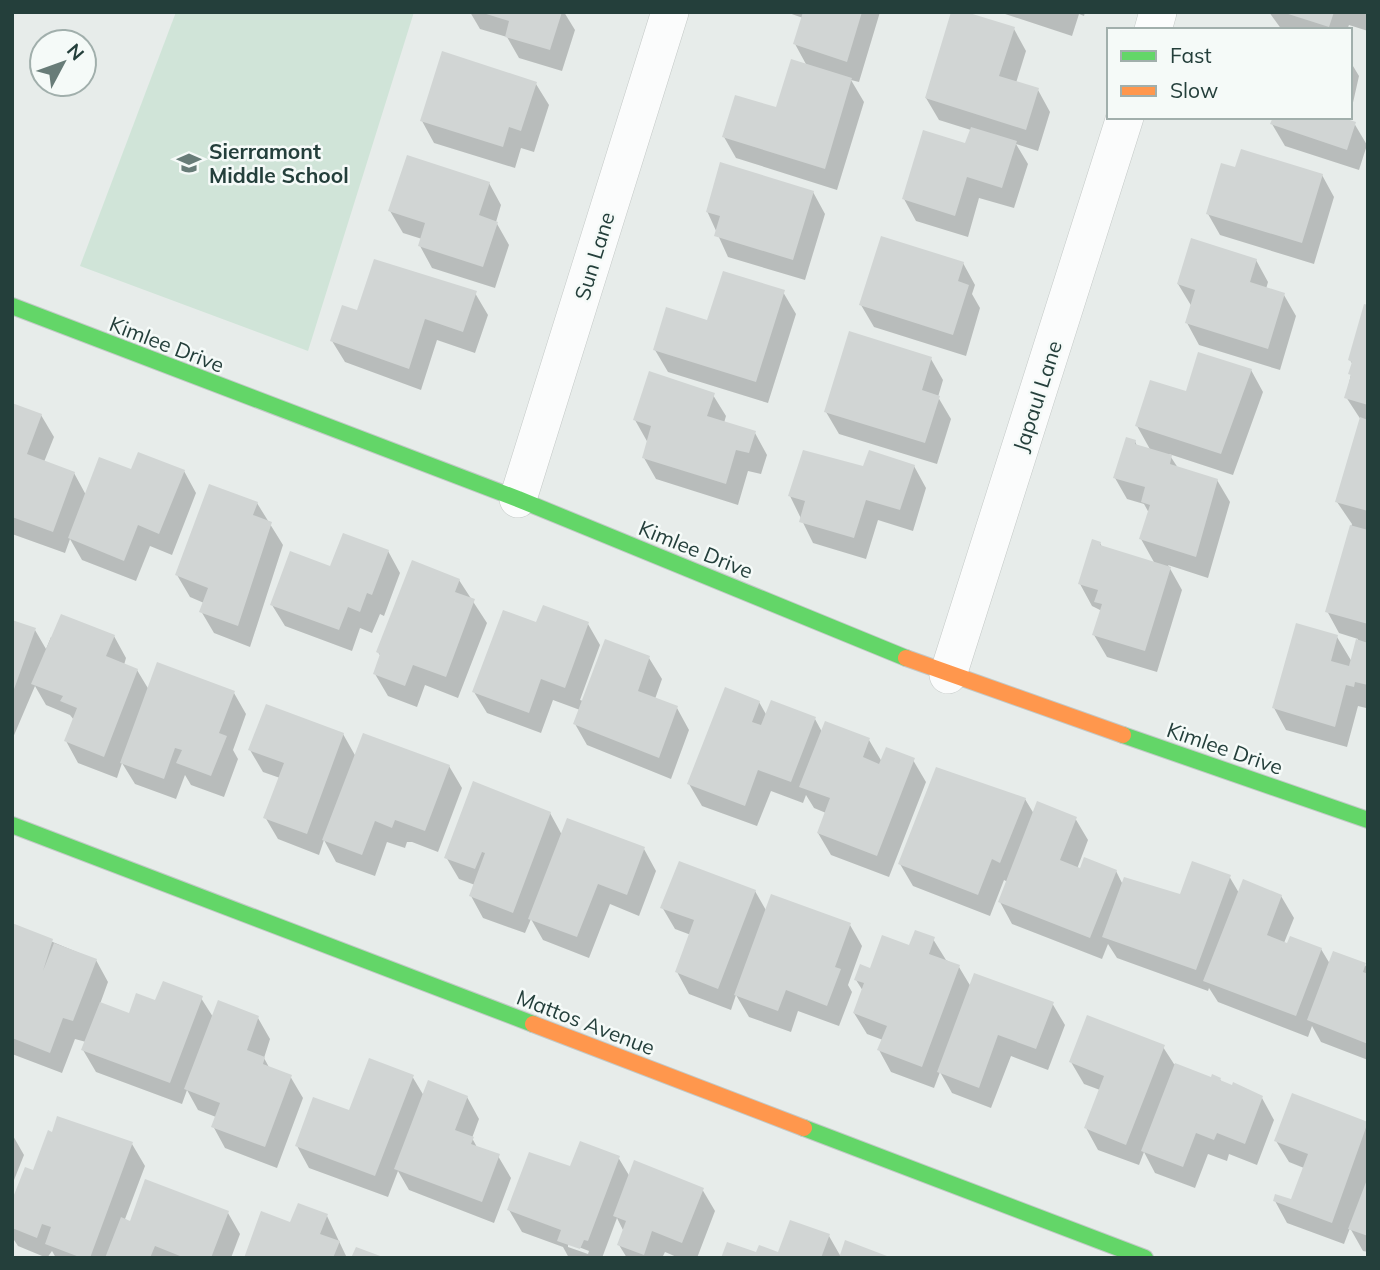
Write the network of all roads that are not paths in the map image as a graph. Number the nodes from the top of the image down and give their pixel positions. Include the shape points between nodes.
1 (670, 12) edge
2 (1124, 119) edge
3 (12, 306) edge
4 (518, 499) junction
5 (948, 675) junction
6 (1368, 820) edge
7 (12, 825) edge
8 (1145, 1258) edge

1 - 4 street, Sun Lane
2 - 5 street, Japaul Lane
3 - 4 street, Kimlee Drive
4 - 5 street, Kimlee Drive
5 - 6 street, Kimlee Drive
7 - 8 street, Mattos Avenue

